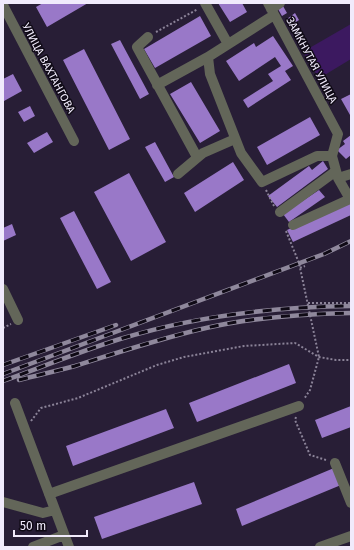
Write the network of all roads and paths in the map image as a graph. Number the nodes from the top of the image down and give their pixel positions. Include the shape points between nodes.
1 (280, 3) edge
2 (206, 4) edge
3 (5, 6) edge
4 (271, 9) edge
5 (148, 37) joint
6 (228, 44) junction
7 (208, 57) junction
8 (157, 85) junction
9 (236, 139) junction
10 (74, 141) dead end
11 (332, 156) junction
12 (197, 157) junction
13 (178, 174) dead end
14 (337, 174) junction
15 (351, 174) edge
16 (262, 182) junction
17 (350, 198) edge
18 (277, 210) joint
19 (289, 227) joint
20 (305, 266) dead end
21 (300, 268) junction
22 (3, 289) edge
23 (308, 303) junction
24 (351, 303) edge
25 (18, 320) dead end
26 (319, 357) junction
27 (351, 360) edge
28 (15, 403) dead end
29 (299, 406) junction
30 (25, 430) junction
31 (335, 462) joint
32 (49, 494) junction
33 (3, 502) edge
34 (351, 503) edge
35 (55, 510) junction
36 (64, 535) junction
37 (351, 536) edge
38 (33, 547) edge
39 (69, 547) edge
40 (320, 547) edge

1 - 4 street
2 - 5 path
2 - 6 street
3 - 10 street, УЛИЦА ВАХТАНГОВА
4 - 6 street
4 - 11 street, ЗАМКНУТАЯ УЛИЦА via 338,134
5 - 8 street via 137,47
6 - 7 street
7 - 8 street
7 - 9 street via 210,74
8 - 12 street
9 - 12 street
9 - 16 street via 241,154
11 - 14 street
11 - 16 street via 317,156
12 - 13 street
14 - 15 street
14 - 17 street
14 - 18 street
16 - 18 path
17 - 19 street
19 - 21 path
20 - 21 path
21 - 23 path
22 - 25 street
23 - 24 path
23 - 26 path
26 - 27 path
26 - 29 path via 310,390
26 - 30 path via 295,343 244,346 184,357 157,365 78,398 41,408
28 - 30 street
29 - 31 path via 295,420 310,455
29 - 32 street
30 - 32 street
31 - 34 street
32 - 35 street
33 - 35 street via 43,513
35 - 36 street
36 - 38 street
36 - 39 street
37 - 40 street

